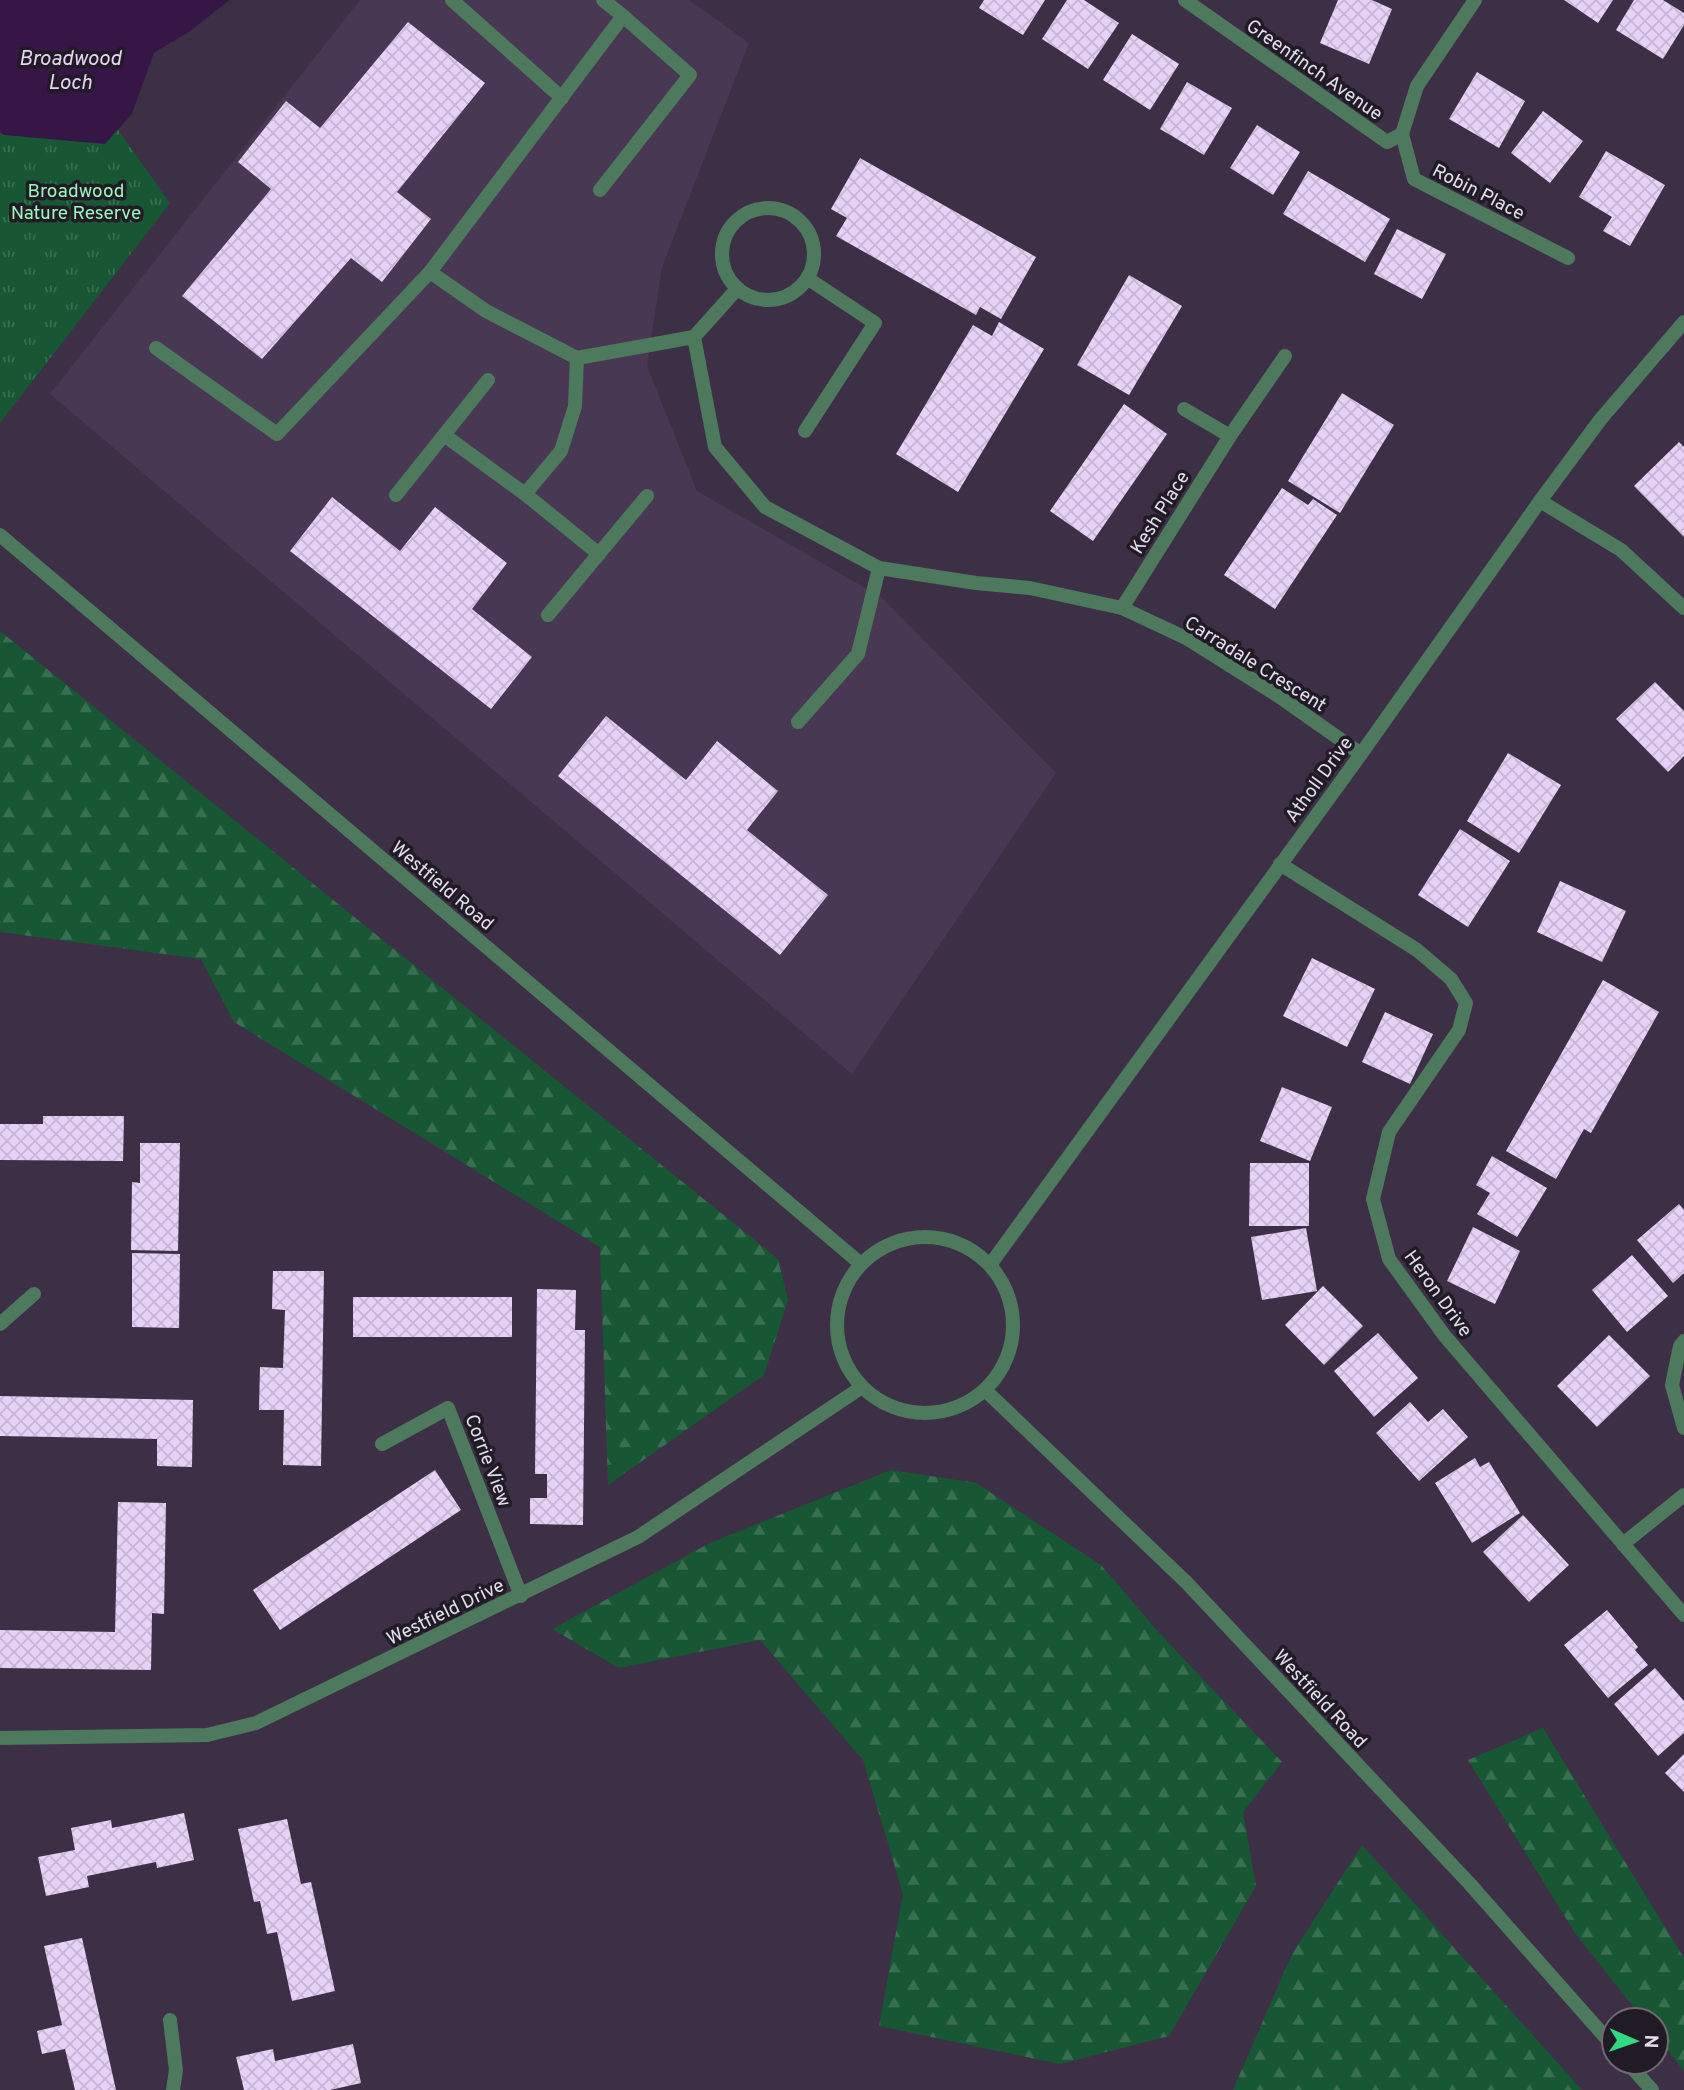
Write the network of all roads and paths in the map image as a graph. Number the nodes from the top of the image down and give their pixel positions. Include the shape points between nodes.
1 (452, 0) edge
2 (603, 0) edge
3 (1185, 0) edge
4 (1475, 0) edge
5 (623, 16) junction
6 (562, 98) junction
7 (1402, 134) junction
8 (600, 190) dead end
9 (1568, 258) dead end
10 (430, 272) junction
11 (807, 278) junction
12 (737, 289) junction
13 (1684, 322) edge
14 (694, 337) junction
15 (156, 348) dead end
16 (1285, 356) dead end
17 (577, 358) junction
18 (488, 380) dead end
19 (1184, 409) dead end
20 (805, 431) dead end
21 (444, 435) junction
22 (1230, 436) junction
23 (525, 494) junction
24 (396, 495) dead end
25 (647, 496) dead end
26 (1540, 501) junction
27 (0, 535) edge
28 (599, 554) junction
29 (878, 568) junction
30 (1122, 608) junction
31 (1684, 608) edge
32 (548, 615) dead end
33 (798, 722) dead end
34 (1361, 754) junction
35 (1280, 864) junction
36 (861, 1264) junction
37 (990, 1265) junction
38 (34, 1294) dead end
39 (0, 1324) edge
40 (1684, 1341) edge
41 (862, 1387) junction
42 (985, 1390) junction
43 (1684, 1428) edge
44 (382, 1444) dead end
45 (1684, 1495) edge
46 (1623, 1544) junction
47 (521, 1596) junction
48 (1684, 1615) edge
49 (0, 1738) edge
50 (170, 2020) dead end
51 (1600, 2031) edge
52 (1640, 2076) edge
53 (173, 2090) edge
54 (1652, 2090) edge

1 - 6 street
2 - 5 street
3 - 7 street, Greenfinch Avenue via 1387,142
4 - 7 street, Greenfinch Avenue via 1417,86
5 - 6 street
5 - 8 street via 691,75
6 - 10 street
7 - 9 street, Robin Place via 1414,179
10 - 15 street via 277,434
10 - 17 street via 486,311
11 - 12 street via 794,293 780,299 757,299
11 - 12 street via 815,255 806,226 781,208 765,207 737,219 727,231 722,262
11 - 20 street via 875,323
12 - 14 street
13 - 26 street, Atholl Drive
14 - 17 street
14 - 29 street, Carradale Crescent via 715,447 765,507
16 - 22 street, Kesh Place
17 - 23 street via 575,406 561,451
18 - 21 street
19 - 22 street
21 - 23 street
21 - 24 street
22 - 30 street, Kesh Place
23 - 28 street
25 - 28 street
26 - 31 street via 1621,550
26 - 34 street, Atholl Drive
27 - 36 street, Westfield Road
28 - 32 street
29 - 30 street, Carradale Crescent via 1030,588
29 - 33 street via 858,654
30 - 34 street, Carradale Crescent via 1188,639
34 - 35 street, Atholl Drive
35 - 37 street, Atholl Drive
35 - 46 street, Heron Drive via 1417,950 1451,979 1465,1003 1459,1030 1389,1132 1373,1199 1389,1259 1444,1335
36 - 37 street via 884,1246 908,1237 950,1240
36 - 41 street via 838,1307 837,1330 846,1365
37 - 42 street via 1003,1282 1014,1315 1010,1352
38 - 39 street
40 - 43 street via 1672,1385
41 - 42 street via 882,1402 919,1413 966,1403
41 - 47 street, Westfield Drive via 638,1537
42 - 51 street, Westfield Road via 1186,1582 1469,1883
44 - 47 street, Corrie View via 448,1408
45 - 46 street
46 - 48 street, Heron Drive
47 - 49 street, Westfield Drive via 256,1723 207,1735
50 - 53 street via 176,2070
52 - 54 street

